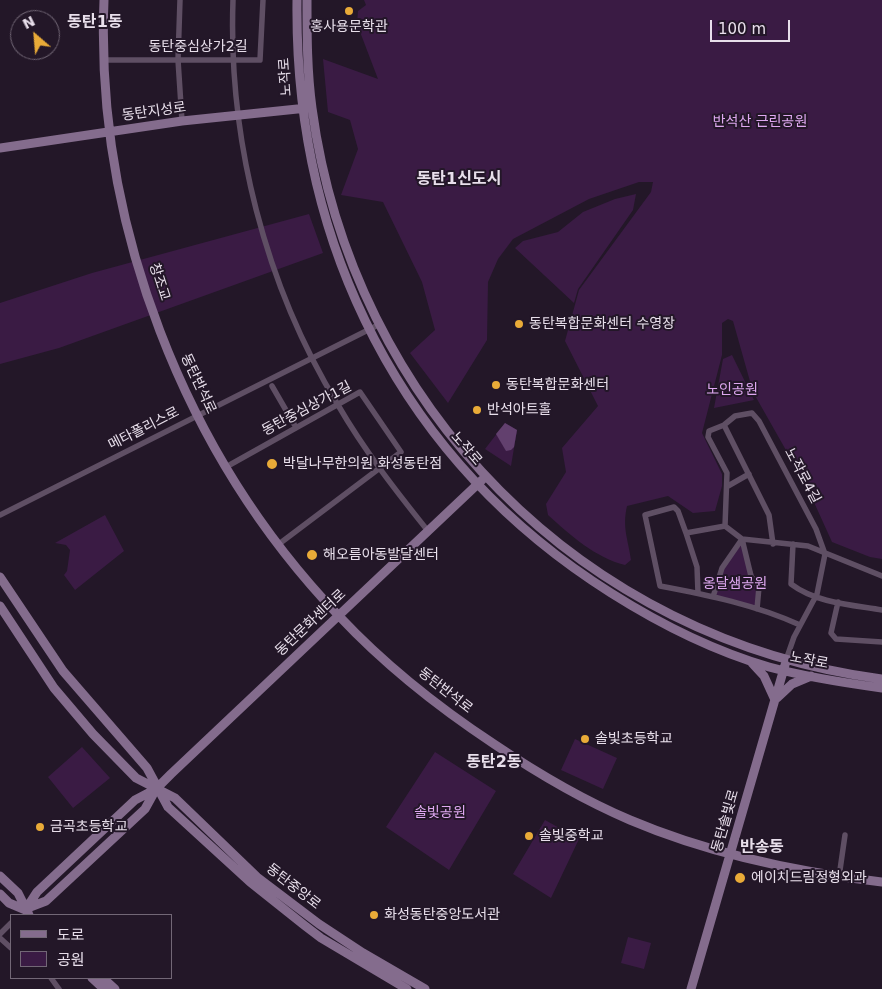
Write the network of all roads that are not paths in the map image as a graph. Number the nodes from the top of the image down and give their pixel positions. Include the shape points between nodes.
1 (104, 0) edge
2 (180, 0) edge
3 (233, 0) edge
4 (264, 0) edge
5 (297, 0) edge
6 (308, 0) edge
7 (104, 60) junction
8 (178, 60) junction
9 (233, 60) junction
10 (309, 74) junction
11 (299, 75) junction
12 (312, 108) junction
13 (302, 109) junction
14 (239, 116) junction
15 (182, 121) junction
16 (110, 132) junction
17 (0, 148) edge
18 (320, 151) junction
19 (309, 153) junction
20 (154, 313) joint
21 (380, 324) junction
22 (370, 330) junction
23 (394, 353) junction
24 (313, 358) junction
25 (385, 358) junction
26 (272, 386) dead end
27 (338, 405) junction
28 (197, 416) junction
29 (294, 424) dead end
30 (724, 425) junction
31 (462, 450) junction
32 (454, 457) junction
33 (226, 467) junction
34 (379, 467) junction
35 (749, 474) junction
36 (486, 477) junction
37 (478, 484) junction
38 (728, 486) junction
39 (511, 502) junction
40 (12, 509) junction
41 (503, 509) junction
42 (0, 510) edge
43 (0, 515) edge
44 (725, 526) junction
45 (428, 531) junction
46 (686, 532) junction
47 (742, 539) junction
48 (279, 544) junction
49 (773, 544) junction
50 (793, 544) junction
51 (825, 554) junction
52 (882, 576) edge
53 (0, 577) edge
54 (698, 593) junction
55 (713, 597) junction
56 (815, 597) junction
57 (838, 602) junction
58 (0, 606) edge
59 (757, 609) junction
60 (882, 610) edge
61 (339, 616) junction
62 (800, 625) junction
63 (882, 638) edge
64 (882, 642) edge
65 (755, 651) junction
66 (750, 660) junction
67 (786, 660) junction
68 (784, 670) junction
69 (813, 671) junction
70 (882, 679) edge
71 (882, 688) edge
72 (775, 700) junction
73 (135, 755) junction
74 (123, 766) junction
75 (156, 789) junction
76 (845, 835) dead end
77 (730, 855) junction
78 (0, 876) edge
79 (839, 877) junction
80 (882, 882) edge
81 (0, 894) edge
82 (25, 913) edge
83 (10, 924) edge
84 (0, 934) edge
85 (0, 938) edge
86 (10, 947) edge
87 (93, 979) edge
88 (104, 979) edge
89 (104, 989) edge
90 (115, 989) edge
91 (407, 989) edge
92 (426, 989) edge
93 (691, 989) edge

1 - 7 street
2 - 8 street
3 - 9 street
4 - 9 street, 동탄중심상가2길 via 260,60
5 - 11 street, 노작로
6 - 10 street, 노작로
7 - 8 street, 동탄중심상가2길
7 - 16 street
8 - 9 street, 동탄중심상가2길
8 - 15 street
9 - 14 street
10 - 11 street via 304,79
10 - 12 street, 노작로
11 - 13 street, 노작로
12 - 13 street, 동탄지성로
12 - 18 street, 노작로
13 - 14 street, 동탄지성로
13 - 19 street, 노작로
14 - 15 street, 동탄지성로
14 - 24 street via 261,230 296,325
15 - 16 street, 동탄지성로
16 - 17 street, 동탄지성로
16 - 20 street, 창조교 via 136,259
18 - 19 street via 313,149
18 - 21 street, 노작로 via 345,244
19 - 22 street, 노작로 via 334,247
20 - 28 street, 동탄반석로
21 - 22 street, 메타폴리스로
21 - 23 street, 노작로
22 - 24 street, 메타폴리스로
22 - 25 street, 노작로
23 - 25 street via 388,353
23 - 31 street, 노작로 via 425,402
24 - 27 street
24 - 28 street, 메타폴리스로
25 - 32 street, 노작로 via 407,395
26 - 29 street
27 - 33 street, 동탄중심상가1길
27 - 34 street
27 - 34 street, 동탄중심상가1길 via 360,392 400,452
28 - 33 street, 동탄반석로
28 - 40 street, 메타폴리스로
30 - 35 street
30 - 38 street via 709,431 708,437 727,473
30 - 51 street, 노작로4길 via 735,416 752,413 759,421 816,529
31 - 32 street via 460,456
31 - 36 street, 노작로
32 - 37 street, 노작로
33 - 48 street, 동탄반석로
34 - 45 street
34 - 48 street, 동탄중심상가1길
35 - 38 street
35 - 49 street via 769,515
36 - 37 street, 동탄문화센터로
36 - 39 street, 노작로
37 - 41 street, 노작로
37 - 45 street, 동탄문화센터로
38 - 44 street
39 - 41 street via 504,503
39 - 65 street, 노작로 via 568,551 621,587 682,620
40 - 42 street
40 - 43 street, 메타폴리스로
41 - 66 street, 노작로 via 549,549 620,598 674,628
44 - 46 street
44 - 47 street
45 - 61 street, 동탄문화센터로
46 - 54 street via 697,566
46 - 54 street via 674,507 645,515 660,586
47 - 49 street
47 - 55 street via 722,568
47 - 59 street via 750,576 759,587
48 - 61 street, 동탄반석로
49 - 50 street
50 - 51 street via 808,546
50 - 56 street via 791,584
51 - 52 street
51 - 56 street
53 - 73 street, 동탄중앙로 via 62,671
54 - 55 street
55 - 59 street
56 - 57 street
56 - 62 street
57 - 60 street
57 - 64 street via 831,633 836,639
58 - 74 street, 동탄중앙로 via 54,688
59 - 62 street
61 - 75 street, 동탄문화센터로
61 - 77 street, 동탄반석로 via 431,700 541,774 629,820
62 - 67 street
63 - 64 street
65 - 66 street via 757,657
65 - 67 street, 노작로
66 - 68 street, 노작로
66 - 72 street via 764,676
67 - 68 street, 동탄솔빛로
67 - 69 street, 노작로
68 - 69 street, 노작로
68 - 72 street, 동탄솔빛로
69 - 70 street, 노작로
69 - 71 street, 노작로
69 - 72 street
72 - 77 street, 동탄솔빛로
73 - 74 street via 132,765
73 - 75 street, 동탄중앙로 via 147,768
74 - 75 street, 동탄중앙로
75 - 82 street, 동탄문화센터로 via 135,800 37,892
75 - 82 street, 동탄문화센터로 via 145,810 46,902
75 - 91 street, 동탄중앙로 via 168,807 268,897 321,938
75 - 92 street, 동탄중앙로 via 175,798 226,848 290,903 363,953
76 - 79 street
77 - 79 street, 동탄반석로
77 - 93 street, 동탄솔빛로
78 - 82 street via 18,893
79 - 80 street, 동탄반석로
81 - 82 street
83 - 84 street
85 - 86 street
87 - 89 street
88 - 90 street

